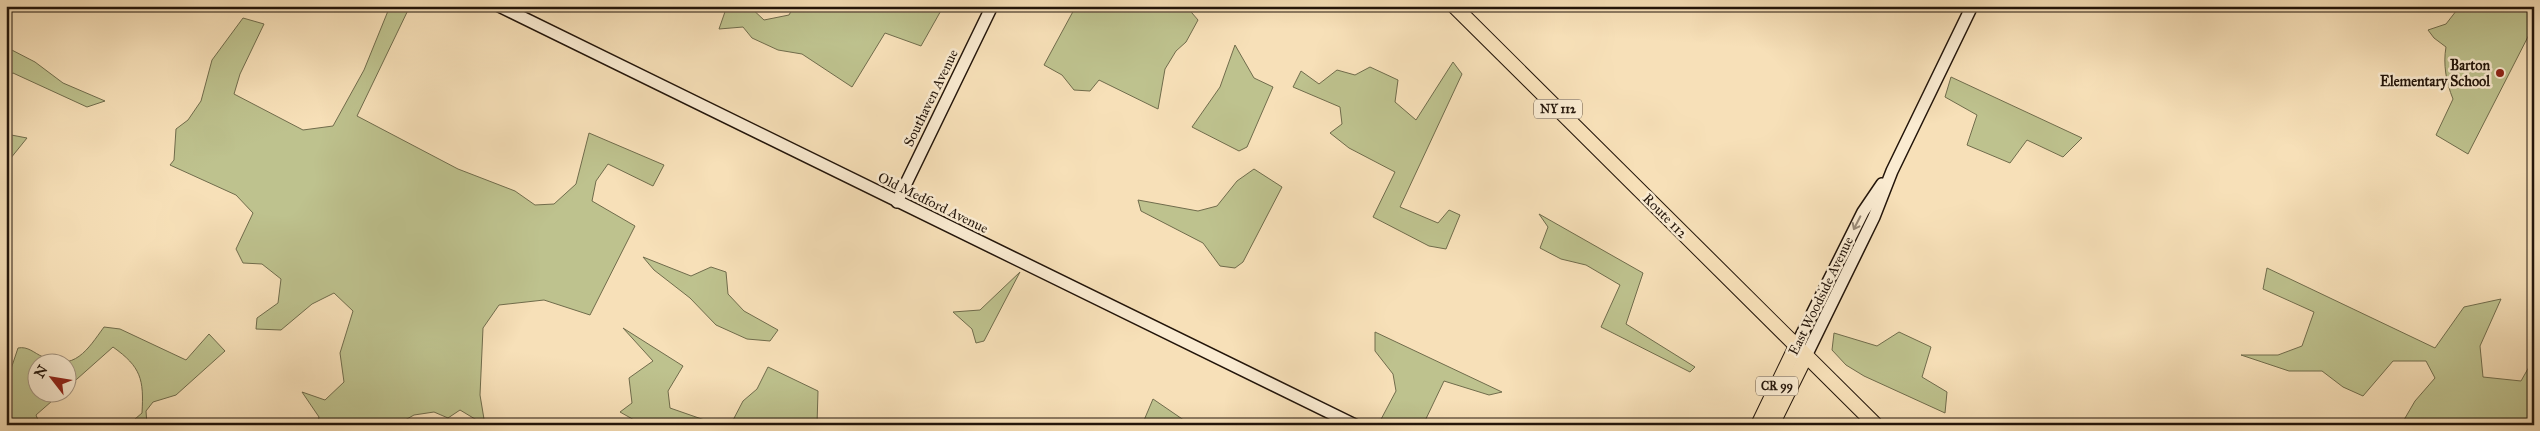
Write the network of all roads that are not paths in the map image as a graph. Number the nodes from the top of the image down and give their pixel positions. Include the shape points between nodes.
1 (499, 6) edge
2 (992, 6) edge
3 (1454, 6) edge
4 (1972, 6) edge
5 (897, 202) junction
6 (1801, 351) junction
7 (1355, 425) edge
8 (1758, 425) edge
9 (1772, 425) edge
10 (1876, 425) edge

1 - 5 street, Old Medford Avenue
2 - 5 street, Southaven Avenue
3 - 6 main road, Route 112 / NY 112
4 - 6 street, East Woodside Avenue / CR 99 via 1892,170 1874,217
5 - 7 street, Old Medford Avenue
6 - 8 main road, East Woodside Avenue / CR 99
6 - 9 main road, East Woodside Avenue / CR 99
6 - 10 main road, Route 112 / NY 112

